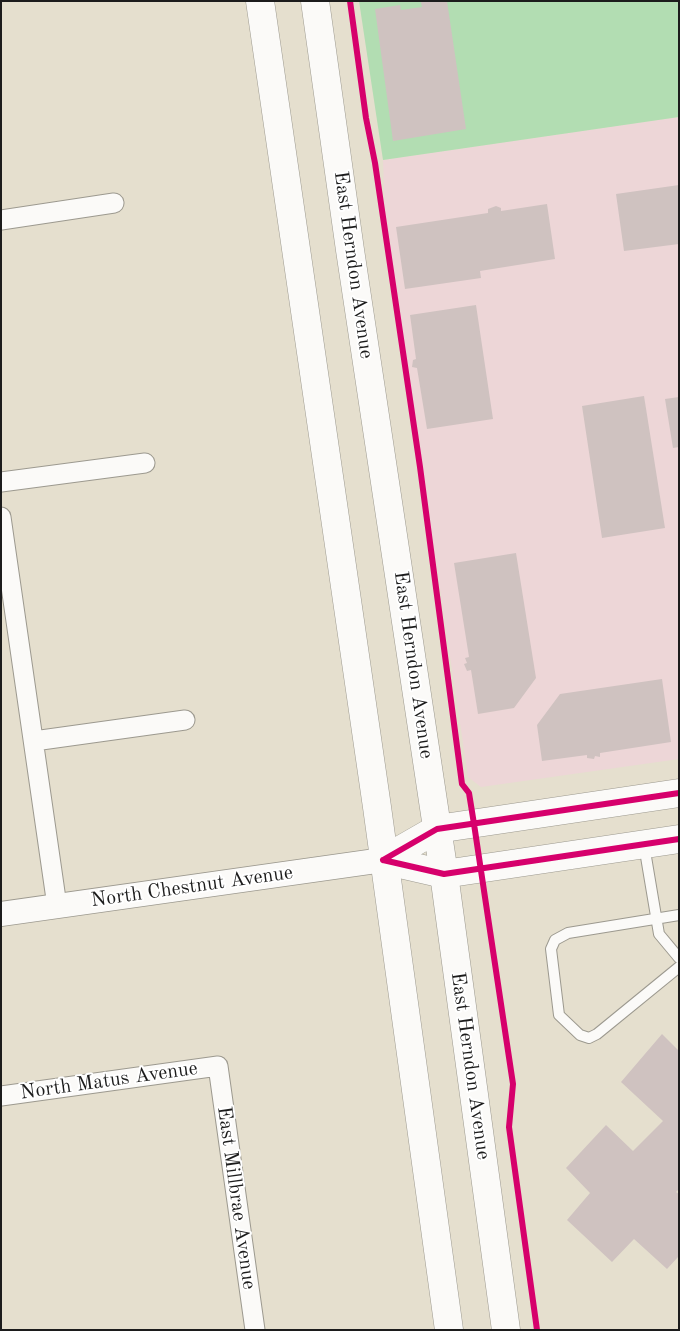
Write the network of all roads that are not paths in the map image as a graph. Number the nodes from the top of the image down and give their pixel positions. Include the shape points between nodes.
1 (260, 1) edge
2 (315, 1) edge
3 (114, 203) dead end
4 (1, 220) edge
5 (145, 463) dead end
6 (1, 482) edge
7 (1, 517) edge
8 (185, 720) dead end
9 (34, 741) junction
10 (679, 793) edge
11 (437, 829) junction
12 (679, 839) edge
13 (644, 844) junction
14 (383, 860) junction
15 (444, 874) junction
16 (57, 906) junction
17 (1, 914) edge
18 (679, 915) edge
19 (655, 919) junction
20 (679, 958) edge
21 (679, 967) edge
22 (218, 1066) joint
23 (1, 1096) edge
24 (254, 1330) edge
25 (449, 1330) edge
26 (506, 1330) edge

1 - 14 main road
2 - 11 main road, East Herndon Avenue
3 - 4 street
5 - 6 street
7 - 9 street
8 - 9 street
9 - 16 street
10 - 11 main road, North Chestnut Avenue
11 - 14 main road, North Chestnut Avenue
11 - 15 main road, East Herndon Avenue
12 - 13 main road, North Chestnut Avenue
13 - 15 main road, North Chestnut Avenue
13 - 19 lane
14 - 15 main road, North Chestnut Avenue
14 - 16 street, North Chestnut Avenue
14 - 25 main road
15 - 26 main road, East Herndon Avenue
16 - 17 street, North Chestnut Avenue
18 - 19 lane
19 - 20 lane via 659,934
19 - 21 lane via 568,933 554,940 551,949 560,1014 580,1035 589,1038
22 - 23 street, North Matus Avenue
22 - 24 street, East Millbrae Avenue

